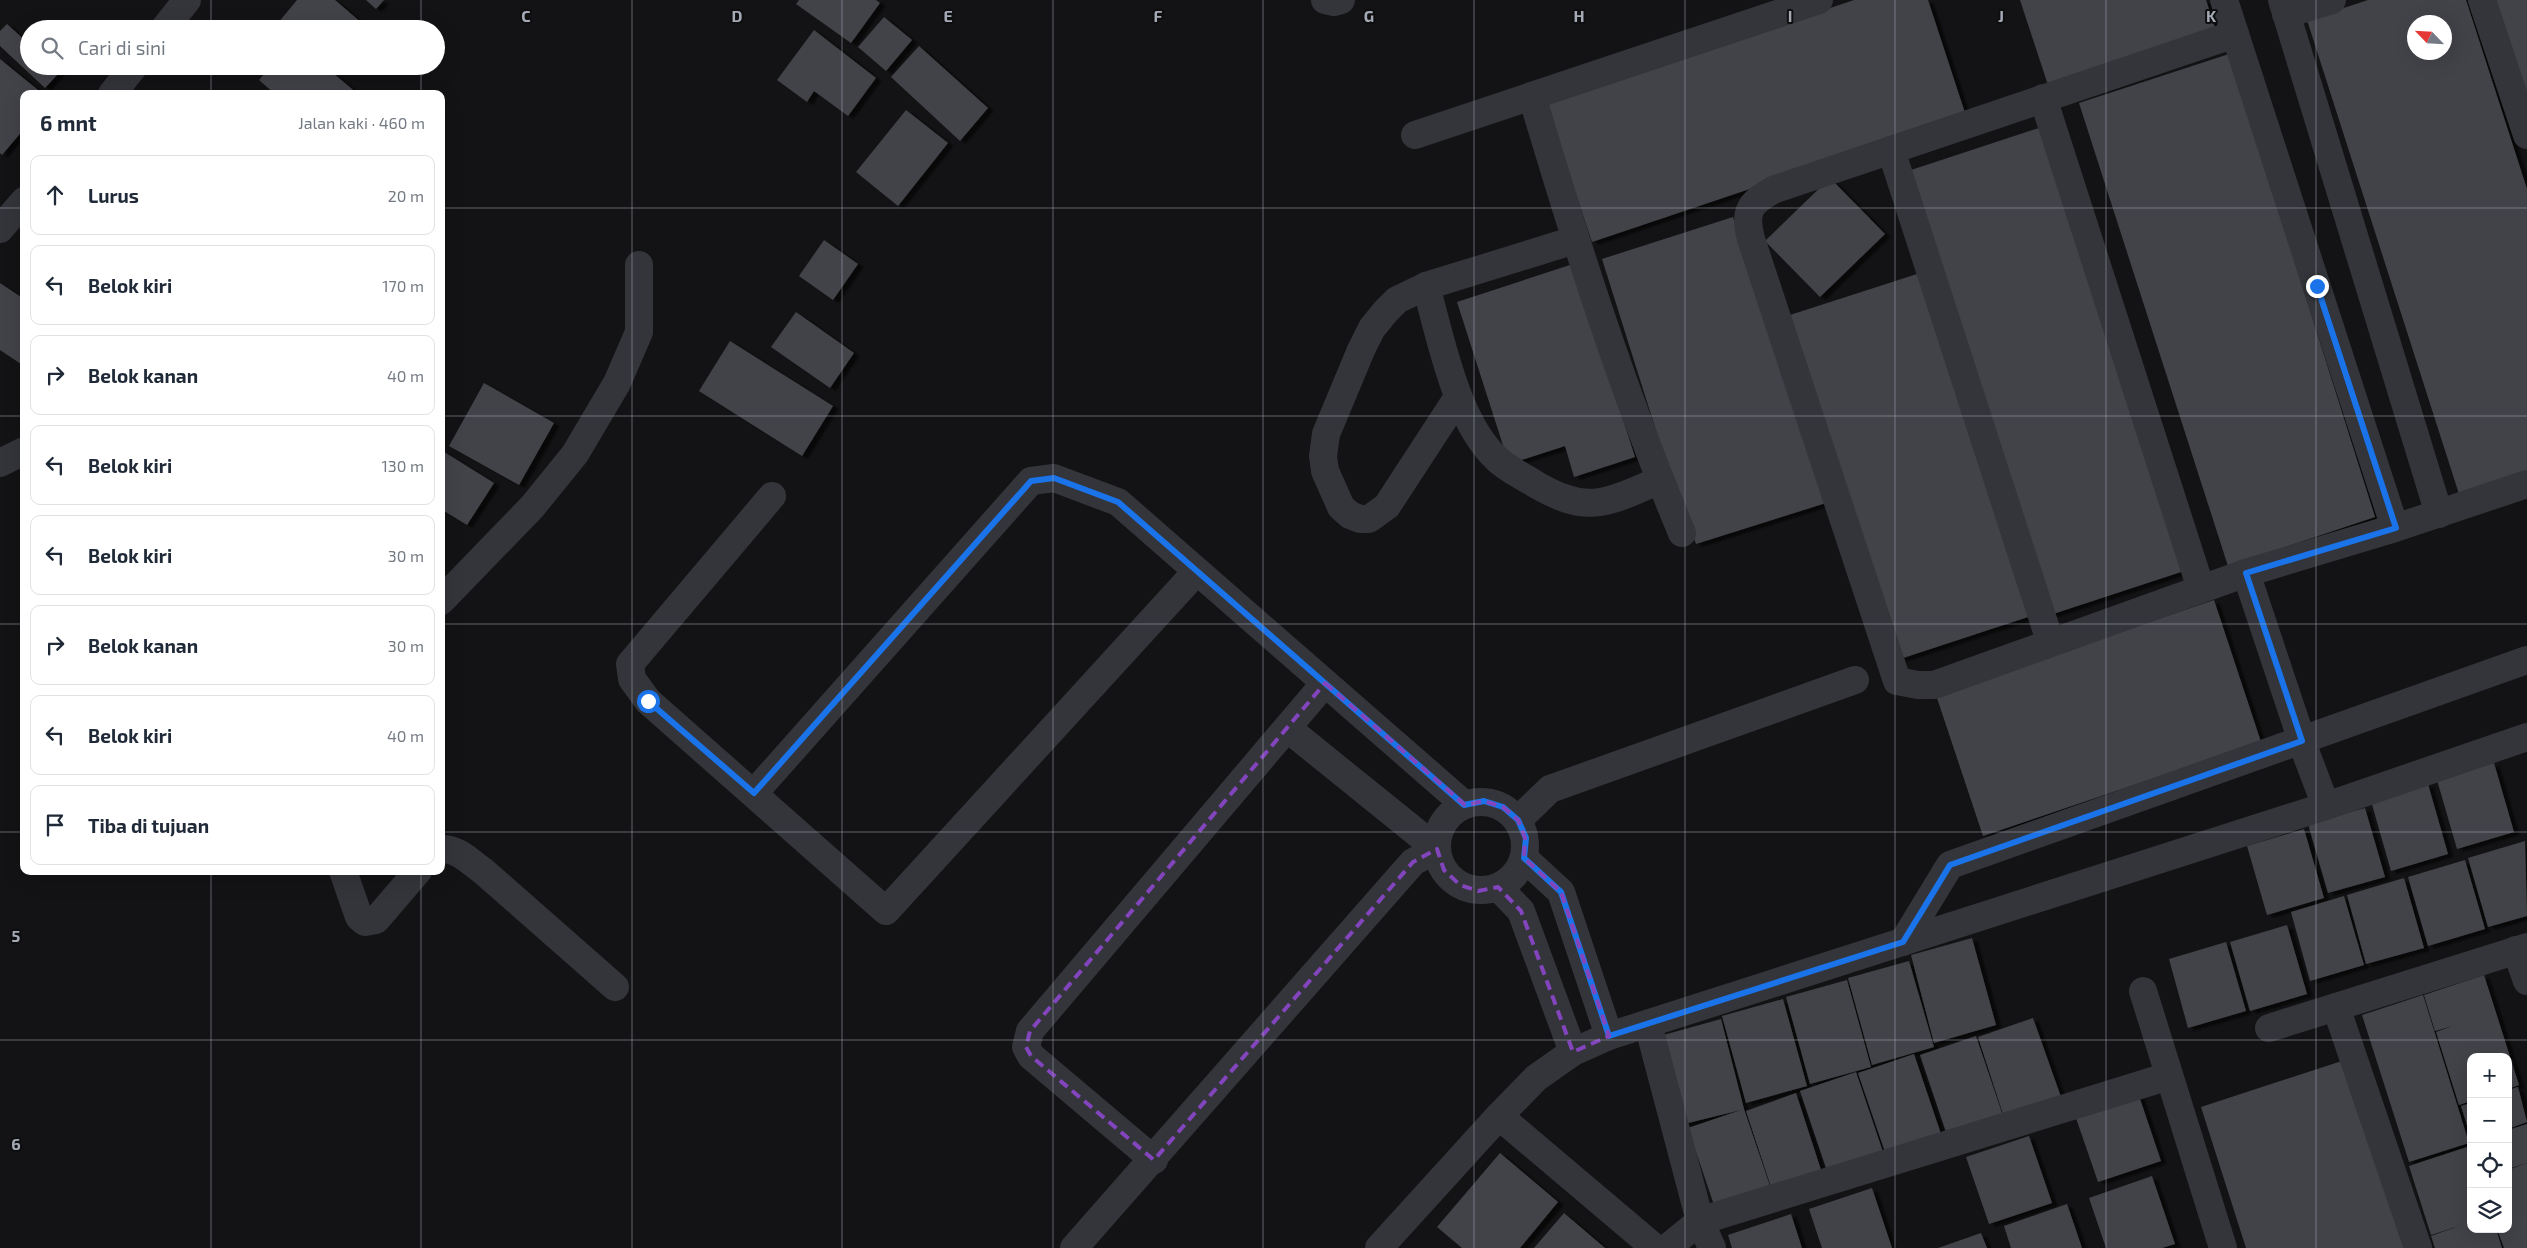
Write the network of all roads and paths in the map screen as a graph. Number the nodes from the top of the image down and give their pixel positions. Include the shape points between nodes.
1 (187, 0) edge
2 (1325, 0) edge
3 (1341, 0) edge
4 (1819, 0) edge
5 (2224, 0) edge
6 (2332, 0) edge
7 (2482, 0) edge
8 (2284, 7) edge
9 (171, 20) edge
10 (2235, 34) junction
11 (127, 75) edge
12 (115, 90) edge
13 (1532, 96) junction
14 (2043, 98) junction
15 (1415, 135) dead end
16 (2527, 135) edge
17 (1891, 150) junction
18 (20, 205) edge
19 (0, 229) edge
20 (1575, 240) junction
21 (639, 265) dead end
22 (1426, 286) junction
23 (1458, 396) junction
24 (1660, 480) junction
25 (2527, 484) edge
26 (772, 496) dead end
27 (2439, 514) junction
28 (2396, 528) junction
29 (1682, 534) dead end
30 (1197, 571) junction
31 (2246, 573) junction
32 (2201, 589) junction
33 (445, 597) edge
34 (2050, 641) junction
35 (2527, 660) edge
36 (1855, 680) dead end
37 (1325, 683) junction
38 (1287, 728) junction
39 (2526, 740) edge
40 (2304, 749) junction
41 (754, 793) junction
42 (2325, 802) junction
43 (1464, 805) junction
44 (1518, 820) junction
45 (445, 848) edge
46 (1436, 849) junction
47 (1524, 858) junction
48 (345, 875) edge
49 (415, 875) edge
50 (1498, 887) junction
51 (1903, 942) junction
52 (2522, 949) edge
53 (2527, 981) edge
54 (615, 987) dead end
55 (2143, 991) dead end
56 (2336, 1007) junction
57 (1648, 1024) junction
58 (2269, 1028) dead end
59 (1609, 1036) junction
60 (1573, 1052) junction
61 (2169, 1076) junction
62 (1499, 1116) junction
63 (1154, 1160) junction
64 (1700, 1221) junction
65 (2213, 1245) edge
66 (1074, 1248) edge
67 (1380, 1248) edge
68 (1655, 1248) edge
69 (1667, 1248) edge
70 (1712, 1248) edge
71 (2418, 1248) edge

1 - 9 street
2 - 3 street
4 - 13 street
5 - 10 street
6 - 8 street
7 - 16 street
8 - 27 street
10 - 14 street
10 - 28 street
11 - 12 street
13 - 15 street
13 - 20 street
14 - 17 street
14 - 32 street
17 - 34 street
17 - 34 street via 1773,190 1756,200 1747,220 1763,276 1897,681 1934,684
18 - 19 street
20 - 22 street
20 - 24 street
21 - 33 street via 639,332 617,383 575,454 532,507
22 - 23 street
22 - 23 street via 1397,300 1372,328 1326,434 1322,456 1325,471 1341,507 1350,515 1369,519 1388,506
23 - 24 street via 1471,426 1497,459 1560,497 1599,503
24 - 29 street
25 - 27 street
26 - 41 street via 630,664 632,680 648,701
27 - 28 street
28 - 31 street
30 - 37 street
30 - 41 street via 1118,502 1054,478 1031,481
30 - 41 street via 886,911
31 - 32 street
31 - 40 street
32 - 34 street
35 - 40 street
36 - 44 street via 1550,790
37 - 38 street
37 - 43 street
38 - 46 street
38 - 63 street via 1030,1031 1026,1047 1031,1056
39 - 42 street
40 - 42 street
40 - 51 street via 1950,865
42 - 51 street
43 - 44 street via 1484,801 1503,807
43 - 46 street via 1450,815 1439,830
44 - 47 street via 1526,838
45 - 54 street via 461,854 483,871
46 - 50 street via 1444,870 1460,885 1478,891
46 - 63 street via 1413,862
47 - 50 street via 1514,876
47 - 59 street via 1561,892
48 - 49 street via 359,917 365,922 376,920
50 - 60 street via 1521,911
51 - 57 street
52 - 53 street
52 - 56 street
55 - 61 street
56 - 58 street
56 - 71 street
57 - 59 street
57 - 64 street
59 - 60 street
60 - 62 street via 1536,1078
61 - 64 street
61 - 65 street
62 - 67 street
62 - 68 street
63 - 66 street
64 - 69 street
64 - 70 street

